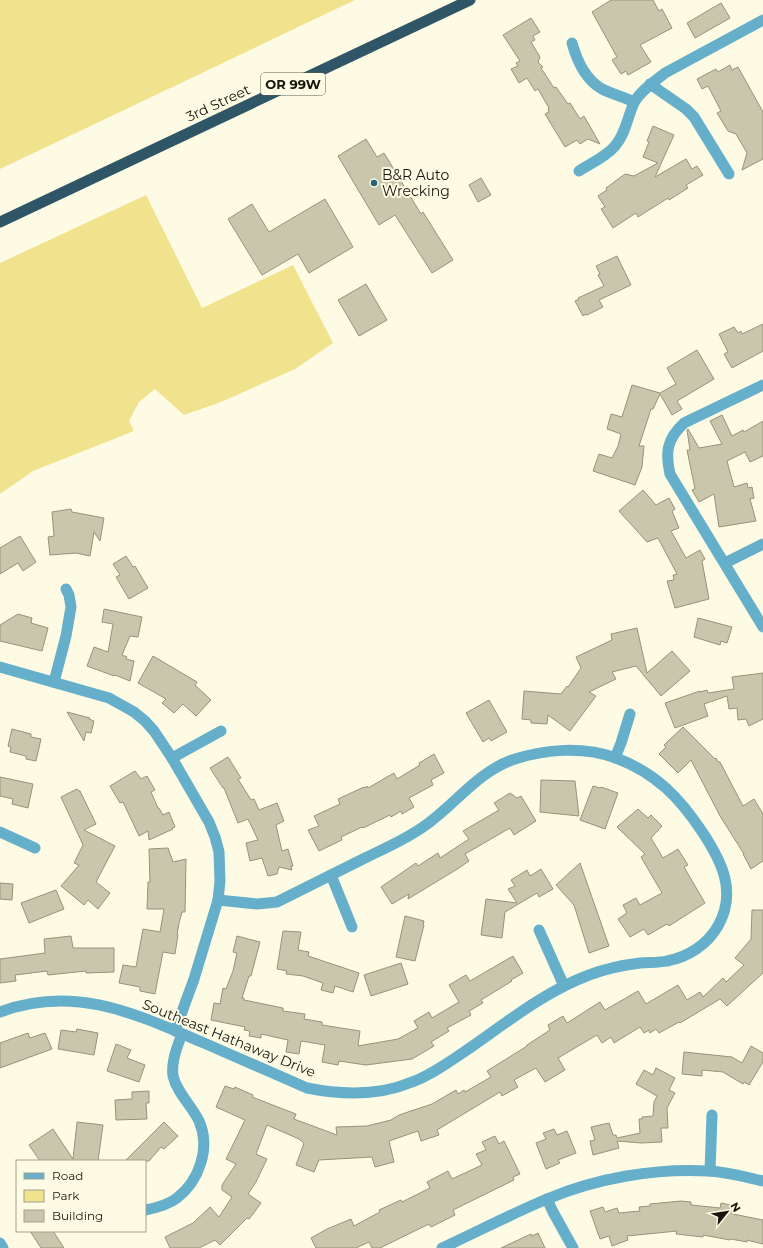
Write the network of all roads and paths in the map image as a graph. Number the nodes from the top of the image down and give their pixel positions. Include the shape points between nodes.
1 (470, 0) edge
2 (763, 20) edge
3 (572, 43) dead end
4 (650, 84) junction
5 (634, 102) junction
6 (579, 171) dead end
7 (729, 174) dead end
8 (0, 222) edge
9 (763, 385) edge
10 (763, 544) edge
11 (725, 563) junction
12 (66, 589) dead end
13 (763, 627) edge
14 (0, 667) edge
15 (54, 682) junction
16 (630, 714) dead end
17 (220, 731) dead end
18 (172, 758) junction
19 (615, 758) junction
20 (0, 832) edge
21 (36, 848) dead end
22 (331, 875) junction
23 (218, 900) junction
24 (352, 927) dead end
25 (539, 930) dead end
26 (564, 986) junction
27 (0, 1012) edge
28 (179, 1033) junction
29 (712, 1115) dead end
30 (710, 1171) junction
31 (763, 1181) edge
32 (547, 1199) junction
33 (146, 1210) edge
34 (0, 1243) edge
35 (3, 1248) edge
36 (442, 1248) edge
37 (573, 1248) edge

1 - 8 highway, 3rd Street / OR 99W
2 - 4 street via 665,73
3 - 5 street via 575,55 595,84
4 - 5 street
4 - 7 street via 694,117
5 - 6 street via 616,145
9 - 11 street via 684,423 672,437 667,451 670,474
10 - 11 street
11 - 13 street
12 - 15 street via 71,607
14 - 15 street
15 - 18 street via 122,704 145,721
16 - 19 street
17 - 18 street
18 - 23 street via 215,837 219,852
19 - 22 street, Southeast Hathaway Drive via 580,751 553,751 510,761 483,775 422,828
19 - 26 street, Southeast Hathaway Drive via 656,779 681,802 715,851 724,871 727,901 722,918 709,939 683,956 665,962 617,967
20 - 21 street
22 - 23 street, Southeast Hathaway Drive via 277,902 257,904
22 - 24 street
23 - 28 street
25 - 26 street
26 - 28 street, Southeast Hathaway Drive via 436,1071 395,1088 369,1092 326,1092 308,1088
27 - 28 street, Southeast Hathaway Drive via 25,1004 48,1002 98,1004
28 - 33 street via 173,1075 199,1120 204,1146 195,1178 188,1188 176,1199
29 - 30 street
30 - 31 street
30 - 32 street via 652,1172 583,1186
32 - 36 street
32 - 37 street
34 - 35 street

